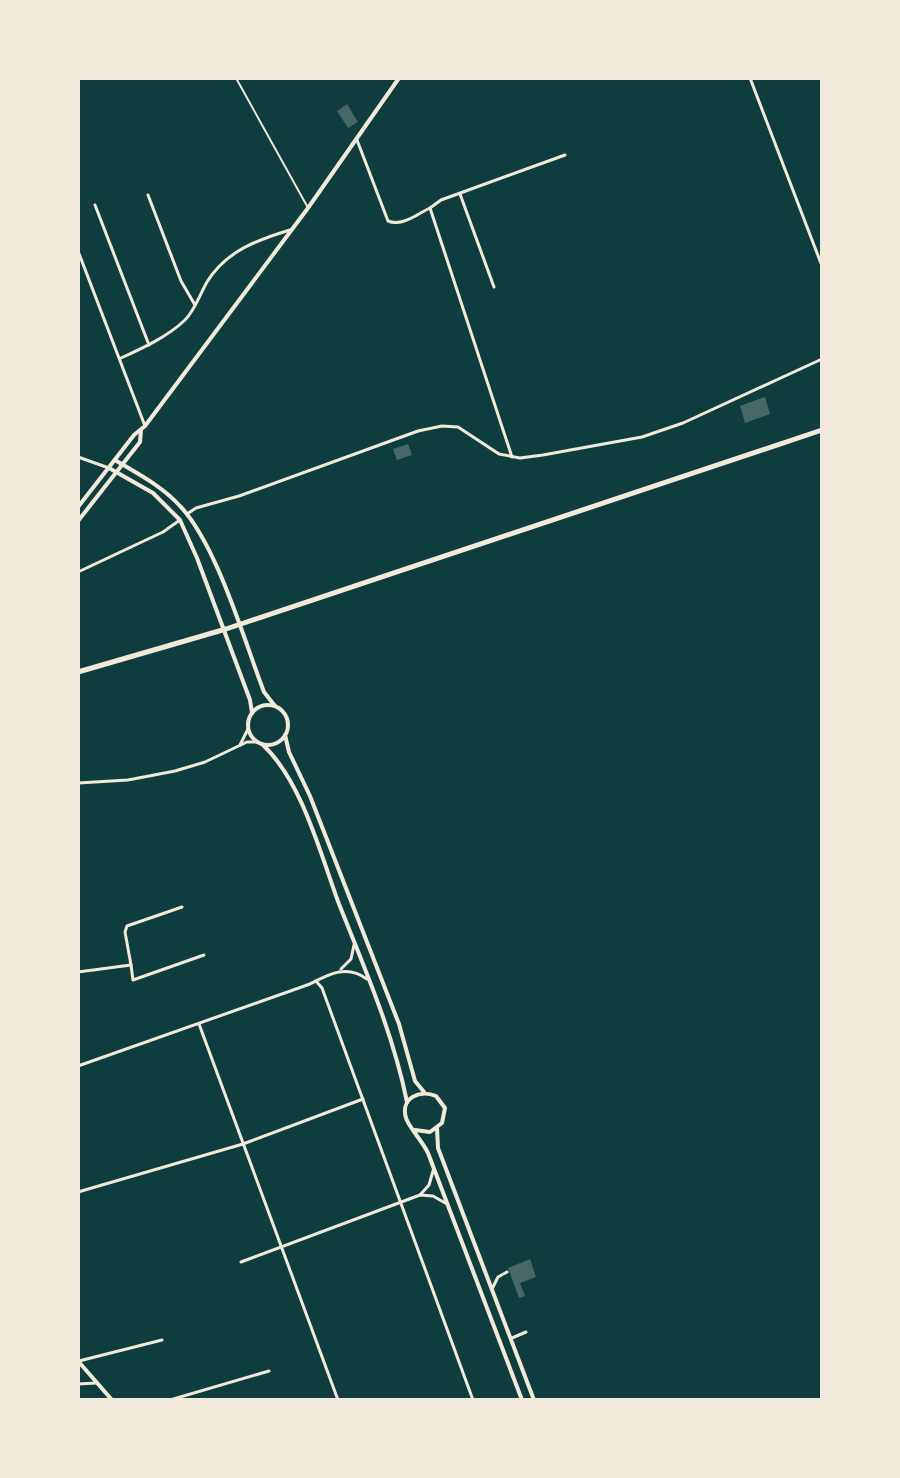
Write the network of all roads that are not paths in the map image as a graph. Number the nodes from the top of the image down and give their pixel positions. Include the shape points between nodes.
1 (236, 78) edge
2 (399, 78) edge
3 (750, 78) edge
4 (357, 140) junction
5 (565, 155) dead end
6 (460, 194) junction
7 (148, 195) dead end
8 (95, 205) dead end
9 (308, 208) junction
10 (430, 208) junction
11 (291, 230) junction
12 (78, 251) edge
13 (822, 266) edge
14 (494, 287) dead end
15 (195, 305) junction
16 (149, 345) junction
17 (121, 358) junction
18 (822, 359) edge
19 (143, 428) junction
20 (822, 430) edge
21 (78, 457) edge
22 (512, 457) junction
23 (115, 460) junction
24 (122, 465) junction
25 (109, 468) junction
26 (116, 472) junction
27 (78, 507) edge
28 (187, 514) junction
29 (180, 520) junction
30 (78, 521) edge
31 (78, 572) edge
32 (78, 672) edge
33 (275, 706) junction
34 (252, 713) junction
35 (248, 729) junction
36 (285, 735) junction
37 (260, 743) junction
38 (240, 745) junction
39 (78, 783) edge
40 (182, 907) dead end
41 (354, 943) junction
42 (204, 955) dead end
43 (131, 965) junction
44 (338, 971) junction
45 (78, 972) edge
46 (369, 980) junction
47 (316, 981) junction
48 (199, 1024) junction
49 (78, 1066) edge
50 (424, 1092) junction
51 (363, 1099) junction
52 (407, 1104) junction
53 (437, 1128) junction
54 (415, 1130) junction
55 (243, 1144) junction
56 (434, 1168) junction
57 (78, 1192) edge
58 (420, 1195) junction
59 (400, 1202) junction
60 (447, 1204) junction
61 (281, 1247) junction
62 (241, 1262) dead end
63 (485, 1269) junction
64 (507, 1272) dead end
65 (501, 1274) junction
66 (492, 1289) junction
67 (525, 1333) dead end
68 (512, 1338) junction
69 (162, 1340) dead end
70 (78, 1361) edge
71 (269, 1371) dead end
72 (97, 1383) junction
73 (78, 1384) edge
74 (112, 1400) edge
75 (170, 1400) edge
76 (338, 1400) edge
77 (473, 1400) edge
78 (522, 1400) edge
79 (534, 1400) edge

1 - 9 lane
2 - 4 street
3 - 13 street
4 - 9 street
4 - 10 street via 388,221 402,222
5 - 6 street
6 - 10 street
6 - 14 street
7 - 15 street
8 - 16 street
9 - 11 street
10 - 22 street
11 - 15 street via 230,256
11 - 19 street
12 - 17 street
15 - 16 street via 183,322
16 - 17 street
17 - 19 street
18 - 22 street via 694,419 642,437
19 - 23 street
19 - 24 street
20 - 32 highway via 226,629
21 - 25 street
22 - 28 street via 458,427 442,426
23 - 24 street
23 - 25 street
24 - 26 street
24 - 28 street via 157,485
25 - 26 street
25 - 27 street
26 - 29 street via 153,493
26 - 30 street
28 - 33 street via 210,552 264,692
29 - 31 street
29 - 34 street
33 - 34 street
33 - 36 street via 286,717
34 - 35 street
35 - 37 street
35 - 38 street
36 - 37 street via 276,743
36 - 50 street via 399,1024 415,1081
37 - 38 street
37 - 41 street via 294,789
38 - 39 street via 175,771
40 - 43 street via 127,926
41 - 44 street via 351,959
41 - 46 street
42 - 43 street via 133,980
43 - 45 street
44 - 46 street
44 - 47 street
46 - 52 street via 395,1048
47 - 48 street
47 - 51 street
48 - 49 street
48 - 55 street
50 - 52 street
50 - 53 street via 443,1105 445,1116
51 - 55 street
51 - 59 street
52 - 54 street via 407,1121
53 - 54 street
53 - 63 street via 438,1148
54 - 56 street
55 - 57 street
55 - 61 street
56 - 58 street
56 - 60 street
58 - 59 street
58 - 60 street
59 - 61 street
59 - 77 street
60 - 78 street
61 - 62 street
61 - 76 street
63 - 65 street
63 - 66 street
64 - 65 street
65 - 66 street
66 - 68 street
67 - 68 street
68 - 79 street
69 - 70 street
70 - 72 street
71 - 75 street
72 - 73 street
72 - 74 street

